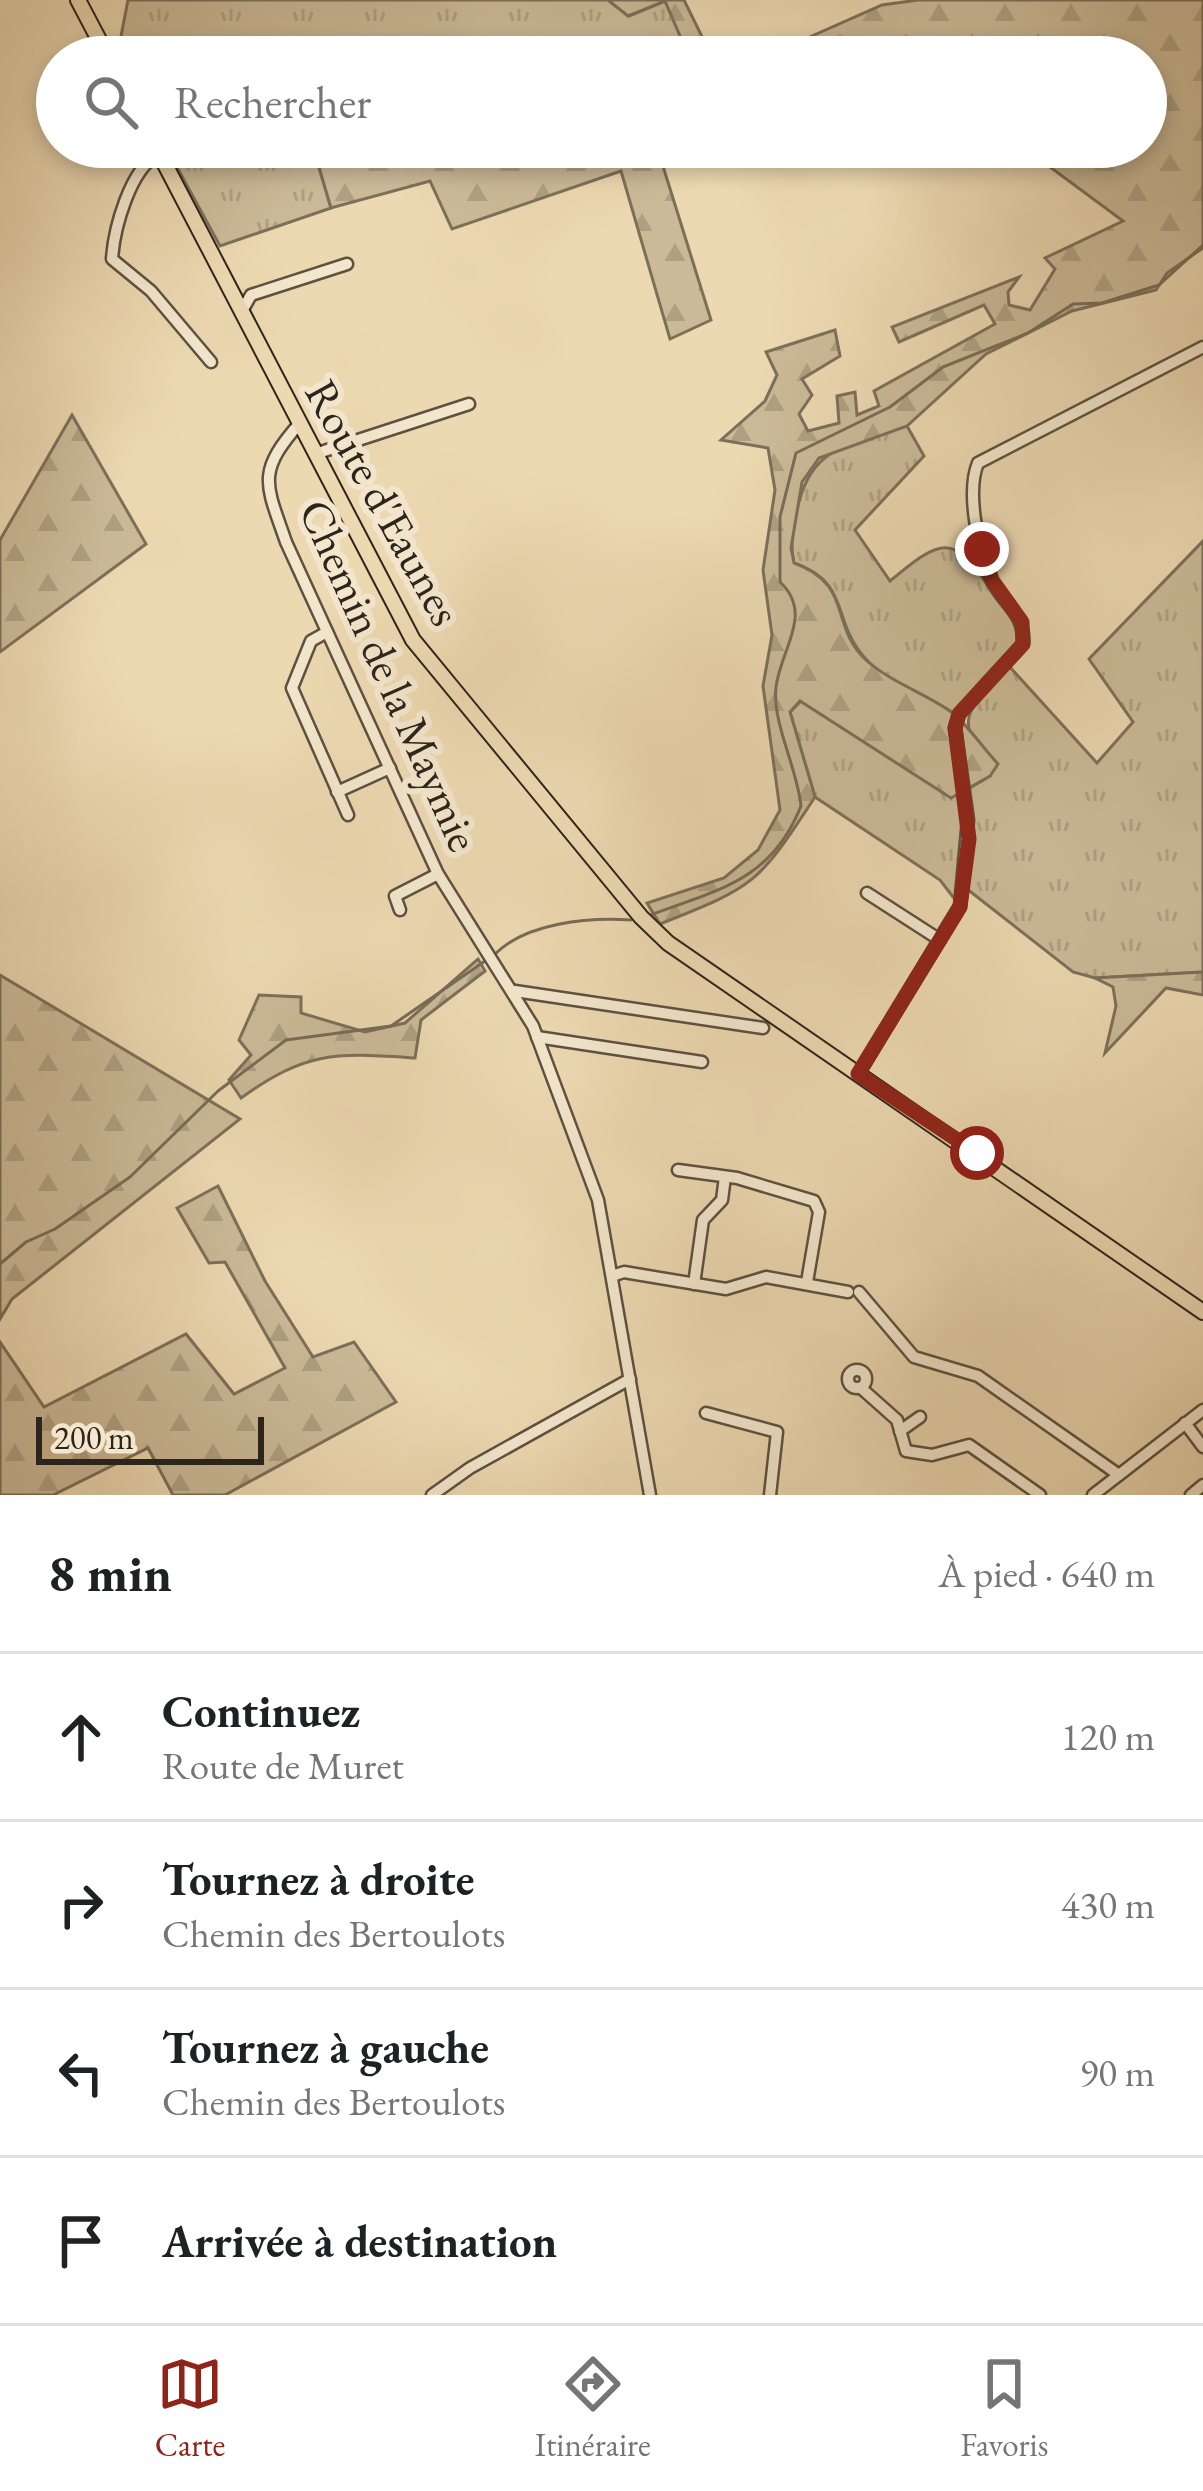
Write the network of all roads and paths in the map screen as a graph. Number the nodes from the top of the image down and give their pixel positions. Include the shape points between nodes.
1 (78, 0) edge
2 (97, 36) edge
3 (145, 168) edge
4 (167, 168) edge
5 (347, 264) dead end
6 (242, 311) junction
7 (1203, 347) edge
8 (211, 362) dead end
9 (469, 404) dead end
10 (299, 424) junction
11 (315, 454) junction
12 (327, 632) junction
13 (390, 768) junction
14 (338, 792) junction
15 (348, 815) dead end
16 (439, 874) junction
17 (867, 893) dead end
18 (400, 910) dead end
19 (940, 940) junction
20 (515, 991) junction
21 (763, 1028) dead end
22 (537, 1037) junction
23 (703, 1062) dead end
24 (858, 1074) junction
25 (678, 1170) dead end
26 (725, 1177) junction
27 (612, 1276) junction
28 (807, 1282) junction
29 (694, 1284) junction
30 (1203, 1312) edge
31 (630, 1379) junction
32 (861, 1388) dead end
33 (1203, 1410) edge
34 (706, 1413) dead end
35 (920, 1417) dead end
36 (1184, 1423) junction
37 (900, 1431) junction
38 (1203, 1447) edge
39 (1119, 1475) junction
40 (1203, 1485) edge
41 (432, 1495) edge
42 (650, 1495) edge
43 (770, 1495) edge
44 (1040, 1495) edge
45 (1093, 1495) edge
46 (1191, 1495) edge

1 - 2 main road
3 - 8 street via 112,260 151,291
4 - 6 main road, Route d'Eaunes
5 - 6 street via 251,295
6 - 10 main road, Route d'Eaunes
7 - 19 street via 978,463 972,484 982,549 1024,635 955,728 969,839 960,907
9 - 11 street
10 - 11 main road, Route d'Eaunes
10 - 12 street, Chemin de la Maymie via 273,454 267,488
11 - 24 main road, Route d'Eaunes via 413,640 641,917
12 - 13 street, Chemin de la Maymie
12 - 14 street via 311,641 293,693
13 - 14 street
13 - 16 street, Chemin de la Maymie
14 - 15 street
16 - 18 street via 394,896
16 - 20 street, Chemin de la Maymie
17 - 19 street
19 - 24 street
20 - 21 street
20 - 22 street, Chemin de la Maymie
22 - 23 street
22 - 27 street, Chemin de la Maymie via 592,1182
24 - 30 main road, Route d'Eaunes
25 - 26 street
26 - 28 street via 818,1206
26 - 29 street via 722,1202 703,1220
27 - 29 street
27 - 31 street, Chemin de la Maymie
28 - 29 street
28 - 39 street via 853,1292 914,1357 978,1376
31 - 41 street
31 - 42 street, Chemin de la Maymie
32 - 37 street
33 - 36 street
34 - 43 street via 776,1432
35 - 37 street
36 - 38 street
36 - 39 street
37 - 44 street via 906,1451 932,1455 969,1445
39 - 45 street
40 - 46 street

